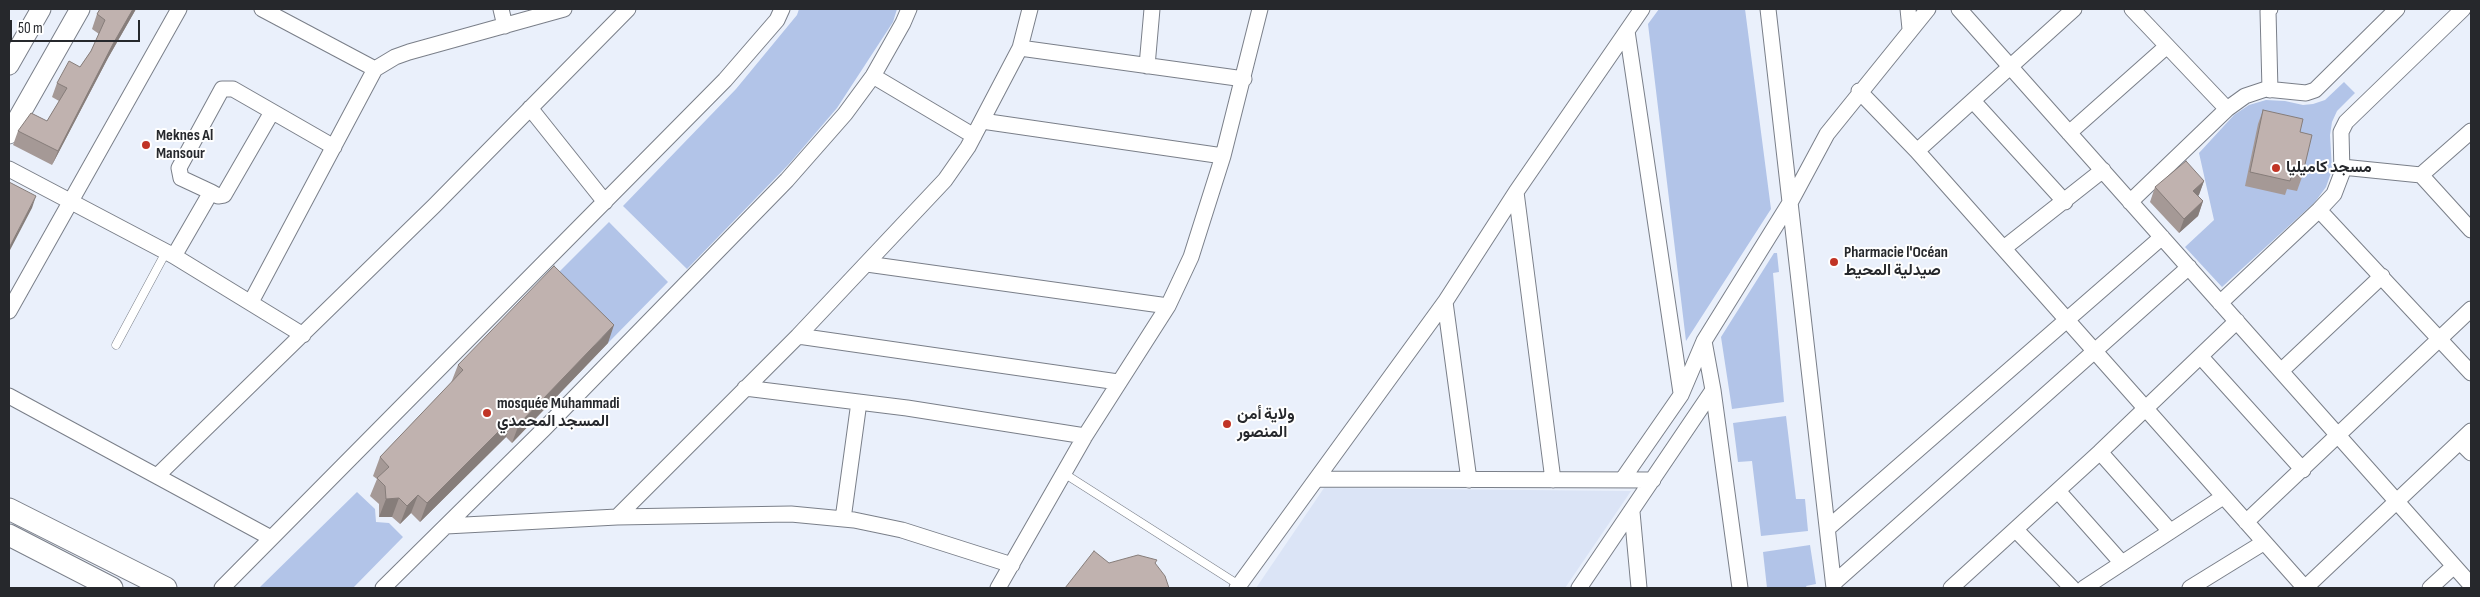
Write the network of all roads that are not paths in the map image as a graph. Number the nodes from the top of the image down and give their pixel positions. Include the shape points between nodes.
1 (41, 9) edge
2 (80, 9) edge
3 (179, 9) edge
4 (262, 9) edge
5 (501, 9) edge
6 (564, 9) edge
7 (628, 9) edge
8 (782, 9) edge
9 (909, 9) edge
10 (1030, 9) edge
11 (1152, 9) edge
12 (1260, 9) edge
13 (1642, 9) edge
14 (1768, 9) edge
15 (1908, 9) edge
16 (1928, 9) edge
17 (1959, 9) edge
18 (2074, 9) edge
19 (2132, 9) edge
20 (2268, 9) edge
21 (2397, 9) edge
22 (2463, 9) edge
23 (505, 26) junction
24 (1910, 29) junction
25 (1627, 31) junction
26 (2167, 46) junction
27 (1020, 48) junction
28 (9, 65) edge
29 (1147, 66) junction
30 (2009, 66) junction
31 (375, 69) junction
32 (873, 76) junction
33 (1244, 79) junction
34 (2270, 90) junction
35 (1859, 91) junction
36 (1973, 101) junction
37 (530, 108) junction
38 (2227, 108) junction
39 (272, 112) junction
40 (982, 121) junction
41 (2471, 131) edge
42 (2069, 133) junction
43 (9, 134) edge
44 (974, 136) junction
45 (334, 147) junction
46 (1917, 151) junction
47 (1223, 156) junction
48 (2342, 167) junction
49 (9, 170) edge
50 (2103, 170) junction
51 (2421, 175) junction
52 (211, 192) junction
53 (1516, 192) junction
54 (1790, 201) junction
55 (69, 202) junction
56 (605, 202) junction
57 (2065, 202) junction
58 (2130, 202) junction
59 (2319, 210) junction
60 (2471, 230) edge
61 (2162, 238) junction
62 (2004, 248) junction
63 (170, 254) junction
64 (867, 264) junction
65 (2189, 267) junction
66 (2382, 276) junction
67 (251, 302) junction
68 (1445, 302) junction
69 (2220, 303) junction
70 (1168, 306) junction
71 (2471, 309) edge
72 (9, 311) edge
73 (2067, 320) junction
74 (2237, 321) junction
75 (303, 335) junction
76 (798, 336) junction
77 (2440, 339) junction
78 (1704, 340) junction
79 (116, 345) dead end
80 (2094, 353) junction
81 (2201, 357) junction
82 (2281, 372) junction
83 (2471, 373) edge
84 (1118, 382) junction
85 (746, 388) junction
86 (1713, 390) junction
87 (1681, 395) junction
88 (9, 396) edge
89 (859, 402) junction
90 (2146, 409) junction
91 (2471, 431) edge
92 (1085, 436) junction
93 (2339, 436) junction
94 (2460, 442) junction
95 (2100, 452) junction
96 (2471, 453) edge
97 (2303, 470) junction
98 (1064, 474) junction
99 (158, 475) junction
100 (1318, 479) junction
101 (1469, 480) junction
102 (1553, 480) junction
103 (1622, 480) junction
104 (1653, 480) junction
105 (2058, 490) junction
106 (2223, 497) junction
107 (2397, 501) junction
108 (9, 509) edge
109 (1632, 512) junction
110 (617, 517) junction
111 (843, 519) junction
112 (2246, 522) junction
113 (446, 526) junction
114 (1828, 528) junction
115 (2016, 530) junction
116 (2170, 531) junction
117 (9, 534) edge
118 (272, 538) junction
119 (2263, 543) junction
120 (2121, 562) junction
121 (1012, 565) junction
122 (2454, 566) junction
123 (2471, 585) edge
124 (1238, 586) edge
125 (1834, 586) edge
126 (106, 587) edge
127 (166, 588) edge
128 (222, 588) edge
129 (383, 588) edge
130 (998, 588) edge
131 (1579, 588) edge
132 (1639, 588) edge
133 (1740, 588) edge
134 (1951, 588) edge
135 (2072, 588) edge
136 (2084, 588) edge
137 (2190, 588) edge
138 (2305, 588) edge
139 (2430, 588) edge

1 - 28 street
2 - 43 street
3 - 55 street
4 - 31 street
5 - 23 street
6 - 23 street
7 - 37 street
8 - 56 street via 777,20 725,80
9 - 32 street
10 - 27 street
11 - 29 street
12 - 33 street
13 - 25 street
14 - 54 street
15 - 24 street
16 - 24 street
17 - 30 street
18 - 30 street
19 - 26 street
20 - 34 street
21 - 34 street via 2315,90 2306,93
22 - 48 street via 2346,122 2341,132
23 - 31 street via 402,55
24 - 35 street
25 - 53 street
25 - 87 street
26 - 38 street
26 - 42 street
27 - 29 street
27 - 40 street
29 - 33 street
30 - 36 street
30 - 42 street
31 - 45 street
32 - 44 street
32 - 113 street via 845,114 787,180
33 - 47 street
34 - 38 street via 2245,96
35 - 46 street
35 - 54 street via 1827,134
36 - 46 street
36 - 57 street
37 - 56 street
37 - 75 street
38 - 58 street
39 - 45 street
39 - 52 street via 224,195
39 - 52 street via 233,89 222,88 179,168 181,178
40 - 44 street
40 - 47 street
41 - 51 street
42 - 50 street
44 - 64 street via 945,180
45 - 67 street
46 - 62 street
47 - 70 street via 1191,257
48 - 51 street
48 - 59 street via 2334,194
49 - 55 street
50 - 57 street
50 - 58 street
51 - 60 street
52 - 63 street
53 - 68 street
53 - 102 street
54 - 78 street
54 - 114 street
55 - 63 street
55 - 72 street
56 - 118 street
57 - 62 street
58 - 61 street
59 - 66 street
59 - 69 street
61 - 65 street
61 - 73 street
62 - 73 street
63 - 67 street
63 - 79 lane
64 - 70 street
64 - 76 street
65 - 69 street
65 - 80 street
66 - 77 street
66 - 82 street
67 - 75 street
68 - 100 street
68 - 101 street
69 - 74 street
70 - 84 street
71 - 77 street
73 - 80 street
73 - 114 street
74 - 81 street
74 - 82 street
75 - 99 street
76 - 84 street
76 - 85 street
77 - 83 street
77 - 93 street
78 - 86 street
78 - 87 street
80 - 90 street
80 - 125 street
81 - 90 street
81 - 97 street
82 - 93 street
84 - 92 street
85 - 89 street
85 - 110 street
86 - 104 street
86 - 133 street
87 - 103 street
88 - 99 street
89 - 92 street
89 - 111 street
90 - 95 street
90 - 106 street
91 - 94 street
92 - 98 street
93 - 97 street
93 - 107 street
94 - 96 street
94 - 107 street
95 - 105 street
95 - 116 street
97 - 112 street
98 - 121 street
98 - 124 lane
99 - 118 street
100 - 101 street
100 - 124 street
101 - 102 street
102 - 103 street
103 - 104 street
104 - 109 street
105 - 115 street
105 - 120 street
106 - 112 street
106 - 116 street
107 - 122 street
107 - 138 street
108 - 127 main road
109 - 131 street
109 - 132 street
110 - 111 street via 791,514
110 - 113 street
111 - 121 street via 902,530
112 - 119 street
113 - 129 street
114 - 125 street
115 - 134 street
115 - 135 street
116 - 120 street
117 - 126 main road
118 - 128 street
119 - 137 street
119 - 138 street
120 - 136 street
121 - 130 street
122 - 123 street
122 - 139 street

